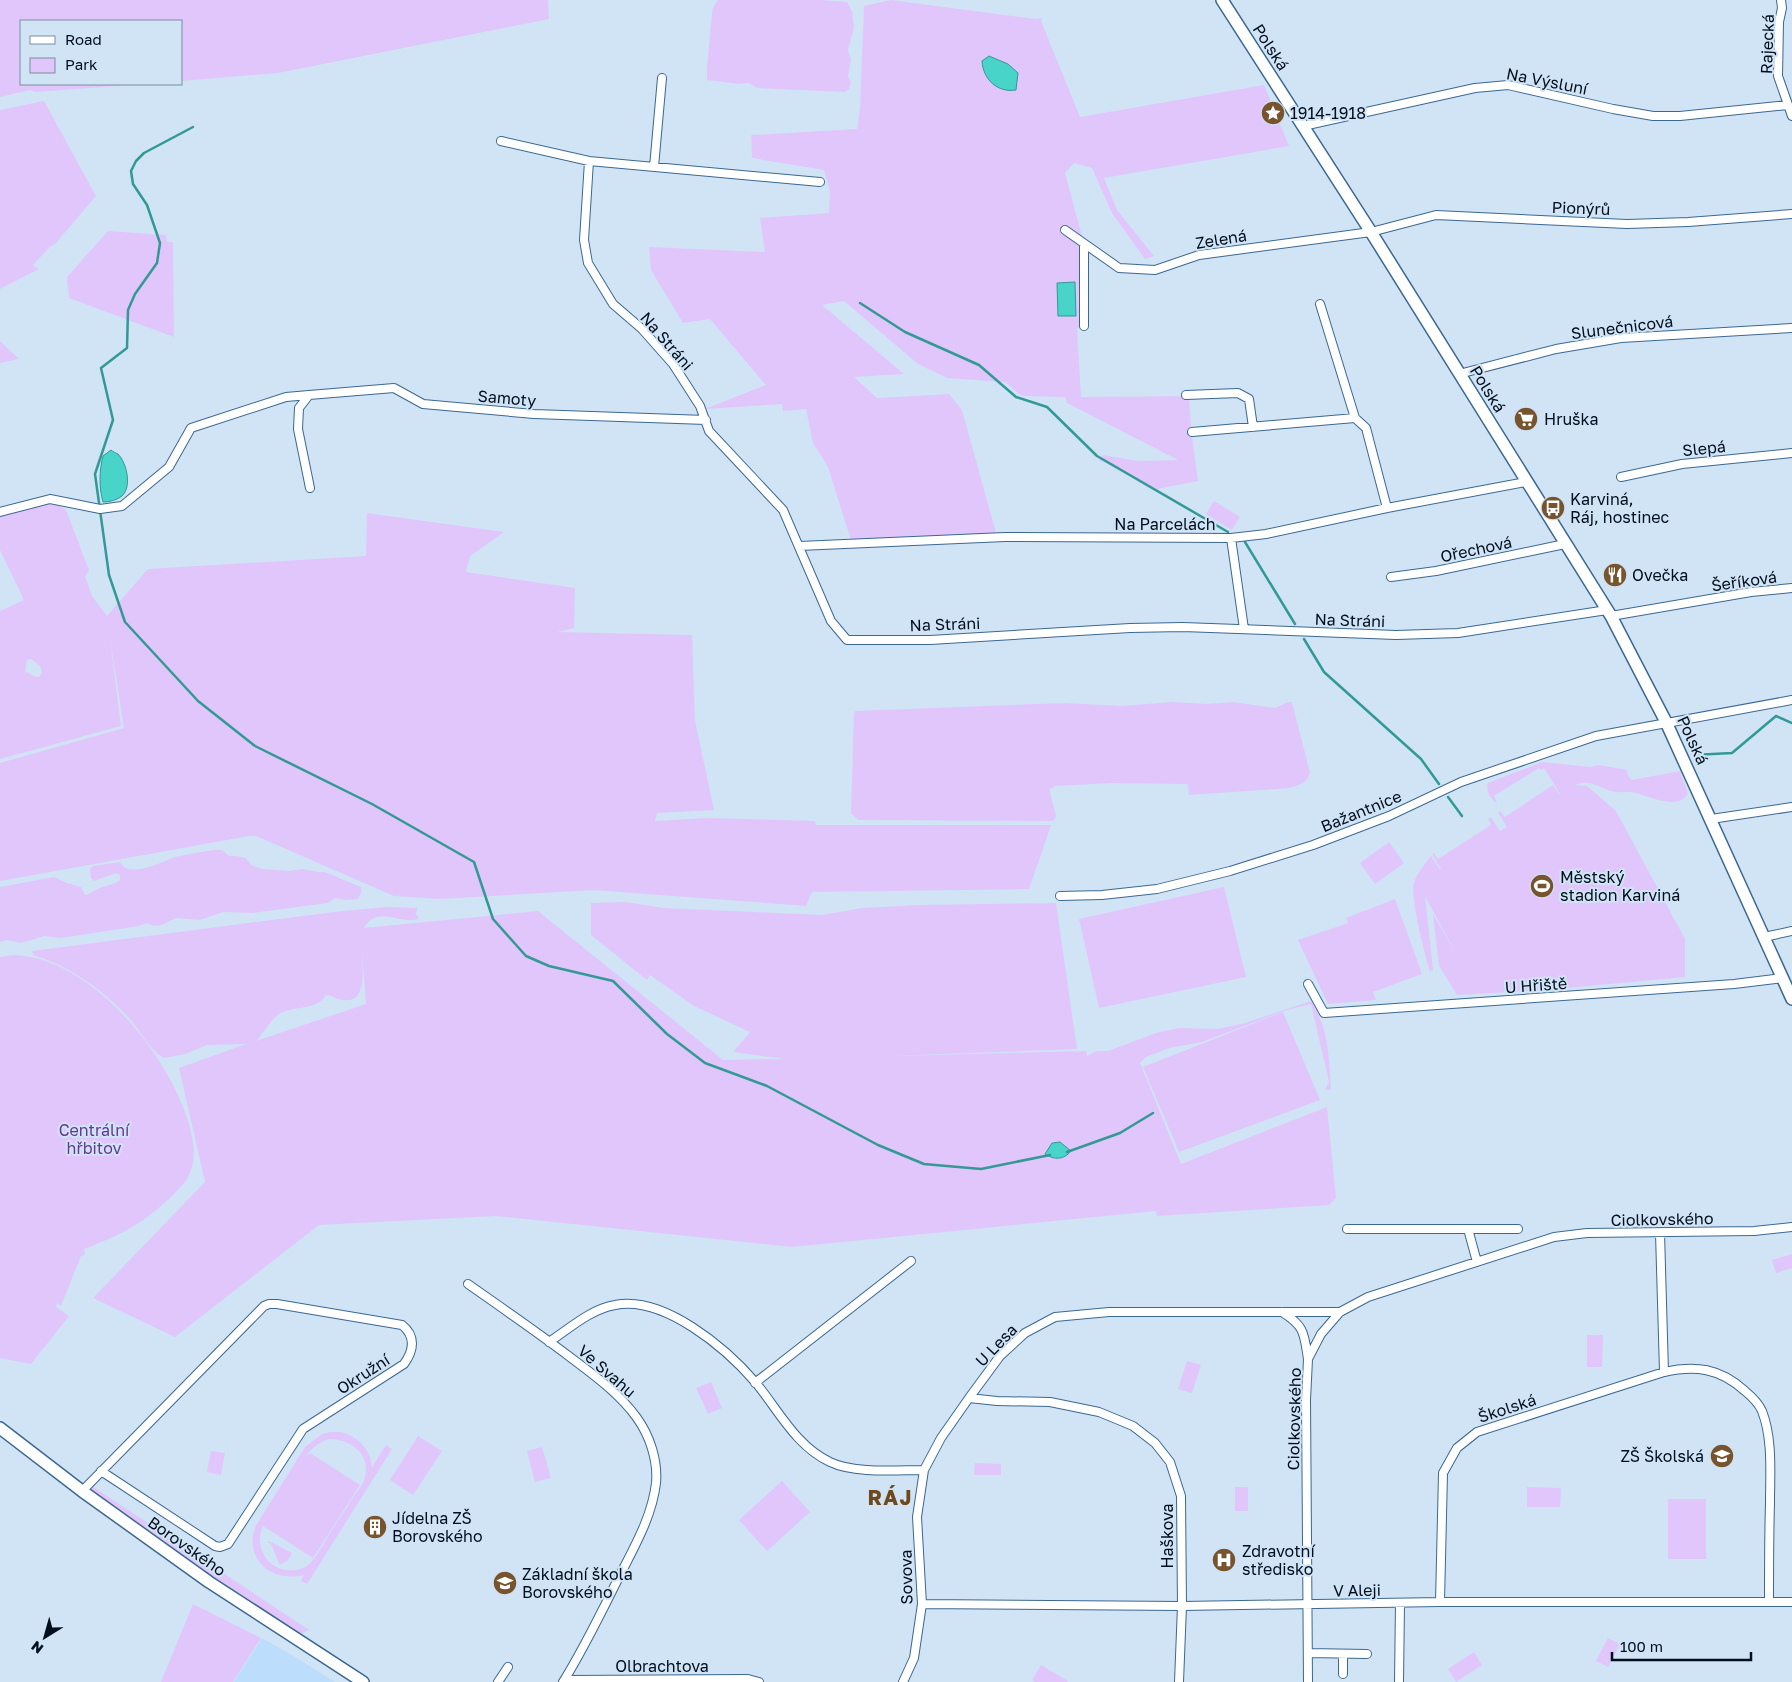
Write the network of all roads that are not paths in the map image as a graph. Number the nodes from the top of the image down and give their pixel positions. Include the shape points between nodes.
1 (1222, 0) edge
2 (1782, 0) edge
3 (662, 78) dead end
4 (1788, 105) junction
5 (1792, 116) edge
6 (1303, 126) junction
7 (501, 141) dead end
8 (589, 161) junction
9 (654, 167) junction
10 (820, 182) dead end
11 (1792, 214) edge
12 (1065, 230) dead end
13 (1371, 232) junction
14 (1084, 244) junction
15 (1320, 304) dead end
16 (1084, 326) dead end
17 (1792, 328) edge
18 (1459, 374) junction
19 (309, 395) junction
20 (1186, 395) dead end
21 (1355, 418) junction
22 (706, 420) junction
23 (1253, 427) junction
24 (1192, 432) dead end
25 (1792, 453) edge
26 (1621, 477) dead end
27 (1526, 482) junction
28 (310, 488) dead end
29 (1387, 508) junction
30 (0, 512) edge
31 (1231, 538) junction
32 (1565, 544) junction
33 (799, 546) junction
34 (1391, 577) dead end
35 (1792, 588) edge
36 (1609, 613) junction
37 (1244, 629) junction
38 (1792, 700) edge
39 (1666, 722) junction
40 (1792, 807) edge
41 (1712, 820) junction
42 (1060, 896) dead end
43 (1792, 931) edge
44 (1764, 937) junction
45 (1783, 978) junction
46 (1308, 984) dead end
47 (1792, 999) edge
48 (1792, 1227) edge
49 (1348, 1229) dead end
50 (1468, 1229) junction
51 (1518, 1229) dead end
52 (1660, 1233) junction
53 (911, 1261) dead end
54 (1477, 1262) junction
55 (468, 1284) dead end
56 (1282, 1312) junction
57 (1340, 1312) junction
58 (550, 1342) junction
59 (1308, 1360) junction
60 (1664, 1372) junction
61 (755, 1383) junction
62 (969, 1398) junction
63 (0, 1428) edge
64 (924, 1470) junction
65 (101, 1471) junction
66 (82, 1491) junction
67 (1440, 1602) junction
68 (1769, 1602) junction
69 (1792, 1602) edge
70 (1400, 1603) junction
71 (922, 1604) junction
72 (1308, 1604) junction
73 (1182, 1606) junction
74 (1308, 1653) junction
75 (1343, 1654) junction
76 (1367, 1654) dead end
77 (508, 1667) dead end
78 (1343, 1674) dead end
79 (564, 1681) edge
80 (363, 1682) edge
81 (498, 1682) edge
82 (759, 1682) edge
83 (903, 1682) edge
84 (1179, 1682) edge
85 (1308, 1682) edge
86 (1399, 1682) edge

1 - 6 street, Polská
2 - 4 street, Rajecká via 1778,76
3 - 9 street
4 - 5 street, Rajecká
4 - 6 street, Na Výsluní via 1653,116 1508,85 1476,88
6 - 13 street, Polská
7 - 8 street
8 - 9 street
8 - 22 street, Na Stráni via 584,240 588,263 613,304 642,329 673,364
9 - 10 street
11 - 13 street, Pionýrů via 1627,224 1436,215
12 - 14 street, Zelená
13 - 14 street, Zelená via 1199,255 1155,270 1119,268
13 - 18 street, Polská
14 - 16 street
15 - 21 street
17 - 18 street, Slunečnicová via 1621,338
18 - 27 street, Polská
19 - 22 street, Samoty via 394,388 423,404 534,414
19 - 28 street via 299,408 298,428
19 - 30 street, Samoty via 286,397 191,428 169,467 122,506 100,510 50,499
20 - 23 street via 1238,393 1249,399
21 - 23 street
21 - 29 street via 1366,428
22 - 33 street, Na Stráni via 709,430 783,510
23 - 24 street
25 - 26 street, Slepá via 1682,464
27 - 29 street, Na Parcelách
27 - 32 street, Polská
29 - 31 street, Na Parcelách via 1266,534
31 - 33 street, Na Parcelách via 1005,536
31 - 37 street
32 - 34 street, Ořechová
32 - 36 street, Polská
33 - 37 street, Na Stráni via 831,621 847,640 930,640 1130,628
35 - 36 street, Šeříková
36 - 37 street, Na Stráni via 1458,633 1396,635
36 - 39 street, Polská
38 - 39 street, Bažantnice
39 - 41 street, Polská
39 - 42 street, Bažantnice via 1596,736 1468,780 1389,816 1252,865 1157,890
40 - 41 street
41 - 44 street, Polská
43 - 44 street
44 - 45 street, Polská
45 - 46 street, U Hřiště via 1324,1013
45 - 47 street, Polská
48 - 52 street, Ciolkovského
49 - 50 street
50 - 51 street
50 - 54 street
52 - 54 street, Ciolkovského via 1587,1233 1554,1237
52 - 60 street
53 - 61 street
54 - 57 street, Ciolkovského via 1368,1297
55 - 58 street, Ve Svahu
56 - 57 street, U Lesa
56 - 59 street via 1295,1320 1304,1334
56 - 62 street, U Lesa via 1109,1312 1055,1317 1019,1338 1000,1356
57 - 59 street, Ciolkovského via 1321,1334
58 - 61 street via 592,1313 615,1304 636,1304 667,1313 694,1328 726,1352
58 - 79 street, Ve Svahu via 605,1384 638,1419 652,1449 656,1482 639,1538
59 - 72 street, Ciolkovského
60 - 67 street, Školská via 1477,1432 1457,1448 1443,1473
60 - 68 street, Školská via 1701,1368 1722,1375 1736,1382 1762,1410 1770,1460
61 - 64 street via 793,1432 831,1463 855,1468
62 - 64 street, U Lesa via 941,1438
62 - 73 street, Haškova via 1050,1402 1099,1412 1133,1426 1155,1443 1170,1462 1181,1496
63 - 66 street, Borovského
64 - 71 street, Sovova via 917,1517
65 - 65 street, Okružní via 264,1306 277,1304 402,1325 411,1334 412,1349 404,1364 303,1429 228,1544 215,1546
65 - 66 street, Okružní
66 - 80 street, Borovského via 209,1582
67 - 68 street, V Aleji
67 - 70 street, V Aleji
68 - 69 street, V Aleji
70 - 72 street, V Aleji
70 - 86 street
71 - 73 street, V Aleji
71 - 83 street, Sovova via 914,1658
72 - 73 street, V Aleji
72 - 74 street, Ciolkovského
73 - 84 street, Haškova
74 - 75 street
74 - 85 street, Ciolkovského
75 - 76 street
75 - 78 street
77 - 81 street
79 - 82 street, Olbrachtova via 748,1679

